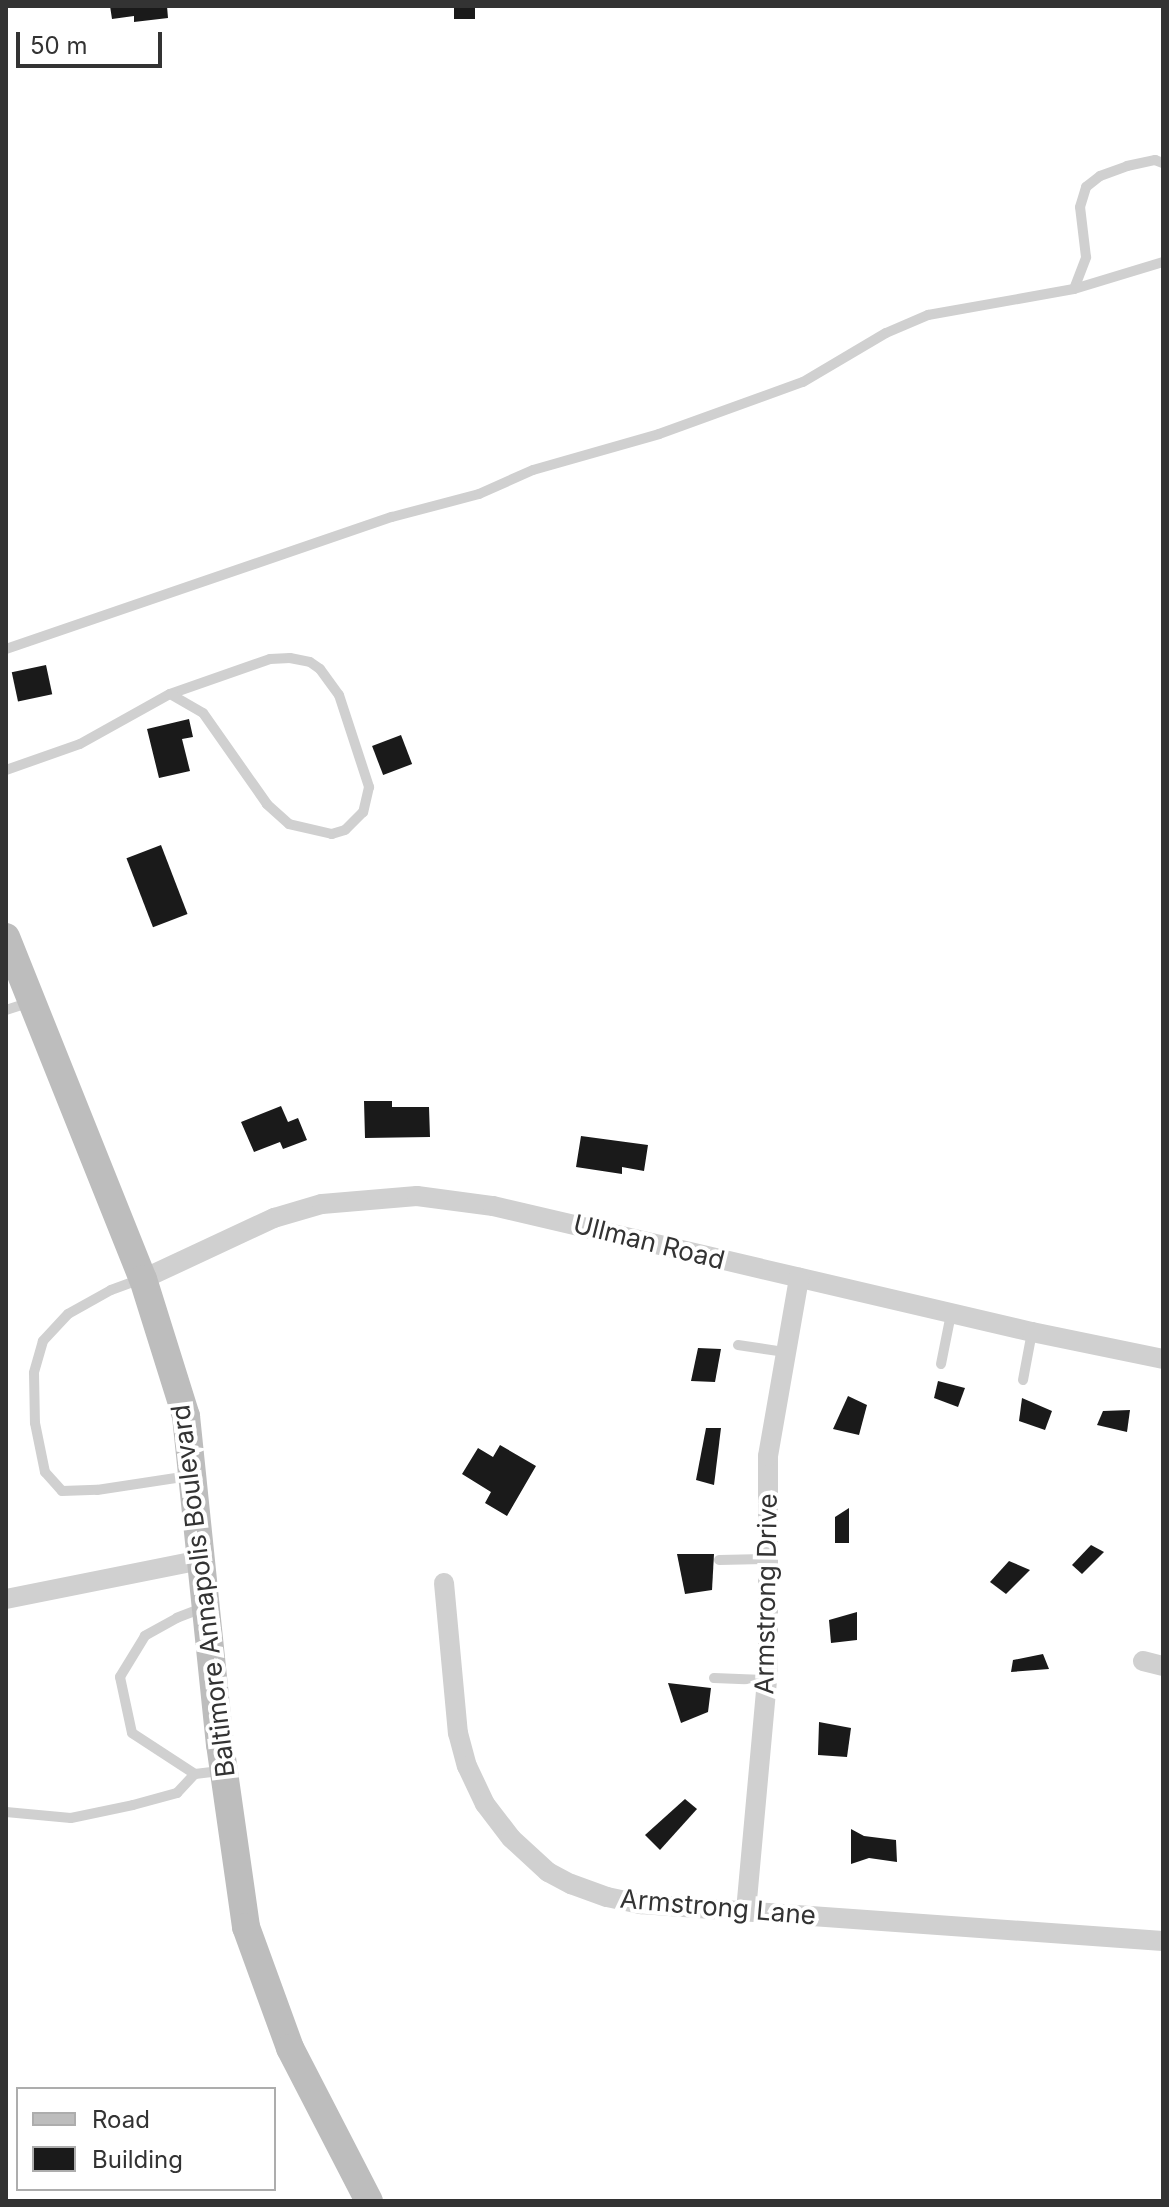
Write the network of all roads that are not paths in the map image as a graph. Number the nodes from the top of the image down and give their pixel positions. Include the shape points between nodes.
1 (1163, 163) edge
2 (1163, 262) edge
3 (1074, 289) junction
4 (6, 649) edge
5 (170, 694) junction
6 (6, 770) edge
7 (6, 937) edge
8 (19, 1006) edge
9 (799, 1278) junction
10 (143, 1279) junction
11 (951, 1314) junction
12 (1032, 1332) junction
13 (738, 1345) dead end
14 (785, 1352) junction
15 (1163, 1359) edge
16 (941, 1364) dead end
17 (1023, 1380) dead end
18 (193, 1475) junction
19 (768, 1559) junction
20 (202, 1560) junction
21 (719, 1560) dead end
22 (444, 1583) dead end
23 (6, 1599) edge
24 (207, 1607) junction
25 (714, 1678) dead end
26 (767, 1680) junction
27 (224, 1770) junction
28 (195, 1774) junction
29 (6, 1812) edge
30 (746, 1911) junction
31 (1163, 1941) edge
32 (369, 2201) edge

1 - 3 lane via 1127,166 1086,187 1080,207 1086,257
2 - 3 lane
3 - 4 lane via 928,315 803,382
5 - 5 lane via 270,659 310,662 339,695 369,787 363,812 345,830 332,834 289,824 250,783 203,713
5 - 6 lane via 80,744
7 - 8 main road, Baltimore Annapolis Boulevard
8 - 10 main road, Baltimore Annapolis Boulevard
9 - 10 street, Ullman Road via 493,1206 417,1196 322,1204 274,1218
9 - 11 street, Ullman Road
9 - 14 street, Armstrong Drive
10 - 18 main road, Baltimore Annapolis Boulevard via 186,1416
10 - 18 lane via 68,1314 43,1341 34,1373 35,1423 45,1472 62,1491
11 - 12 street, Ullman Road
11 - 16 lane
12 - 15 street, Ullman Road
12 - 17 lane
13 - 14 lane
14 - 19 street, Armstrong Drive via 768,1456
18 - 20 main road, Baltimore Annapolis Boulevard
19 - 21 lane
19 - 26 street, Armstrong Drive
20 - 23 street
20 - 24 main road, Baltimore Annapolis Boulevard
22 - 30 street, Armstrong Lane via 458,1733 485,1804 511,1838 548,1872 607,1897
24 - 27 main road, Baltimore Annapolis Boulevard
24 - 28 lane via 145,1636 120,1677 132,1733
25 - 26 lane
26 - 30 street, Armstrong Drive
27 - 28 lane
27 - 32 main road, Baltimore Annapolis Boulevard via 246,1927 290,2048
28 - 29 lane via 177,1793 71,1818
30 - 31 street, Armstrong Lane

